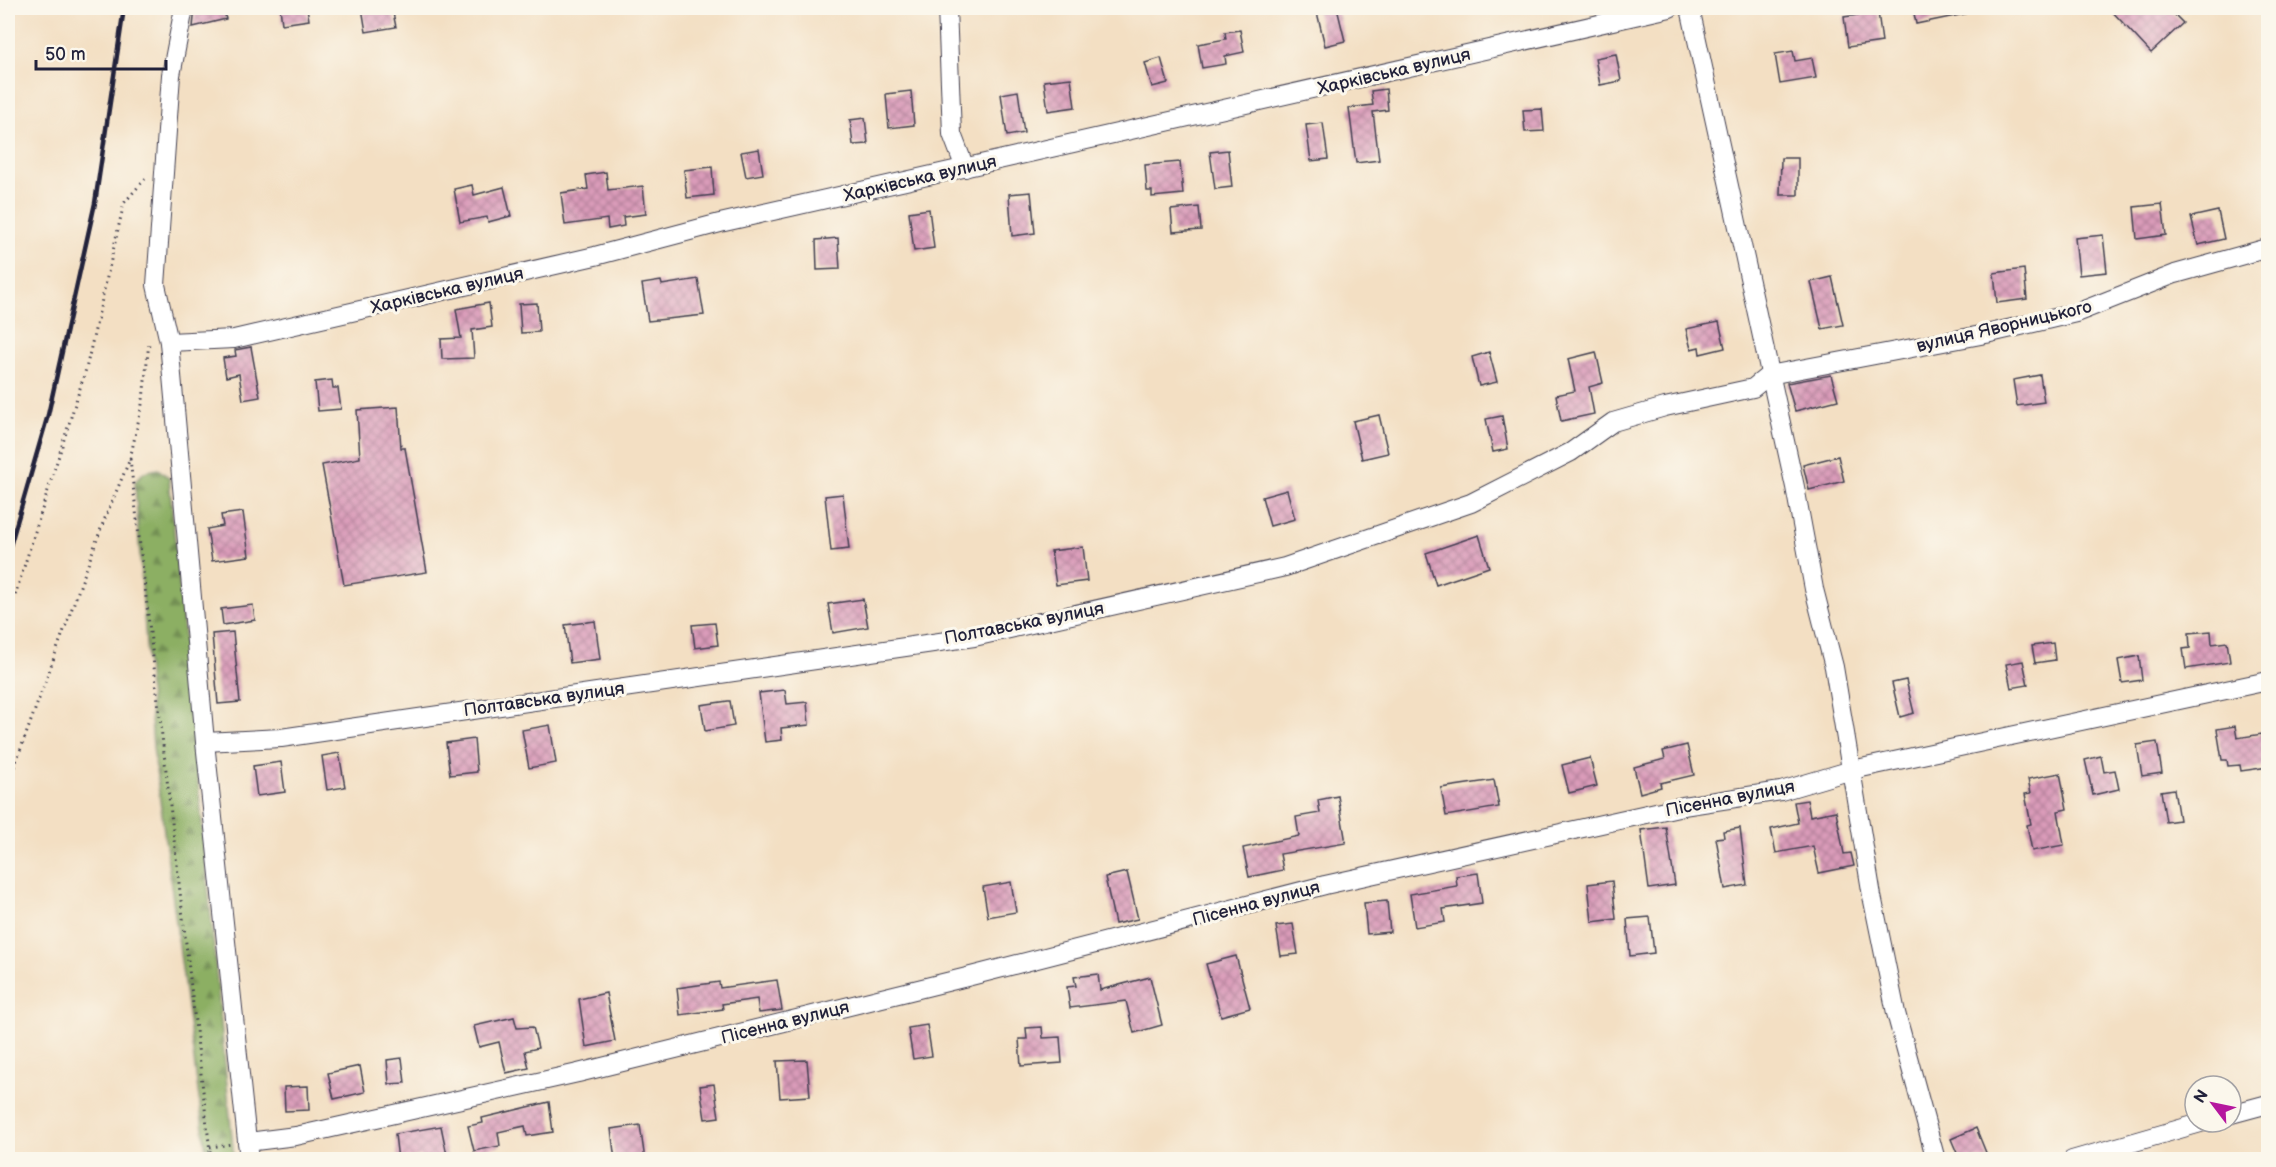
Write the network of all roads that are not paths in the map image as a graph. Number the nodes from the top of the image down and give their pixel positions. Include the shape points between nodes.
1 (184, 8) edge
2 (946, 8) edge
3 (1670, 8) edge
4 (1690, 8) edge
5 (965, 168) junction
6 (2268, 248) edge
7 (169, 342) junction
8 (1769, 375) junction
9 (2268, 681) edge
10 (205, 742) junction
11 (1852, 770) junction
12 (2268, 1104) edge
13 (2243, 1111) edge
14 (2183, 1128) edge
15 (248, 1151) edge
16 (1936, 1160) edge
17 (2072, 1160) edge

1 - 7 street via 171,75 156,285
2 - 5 street via 952,134
3 - 5 street, Харківська вулиця
4 - 8 street
5 - 7 street, Харківська вулиця via 234,339
6 - 8 street, вулиця Яворницького via 2175,274 2076,313
7 - 10 street
8 - 10 street, Полтавська вулиця via 1753,388 1613,422 1571,452 1471,503 1285,567 974,637 281,738
8 - 11 street via 1834,667
9 - 11 street, Пісенна вулиця
10 - 15 street
11 - 15 street, Пісенна вулиця via 1781,791 1683,806 1325,885 967,977 296,1136
11 - 16 street via 1896,1013
12 - 13 street
14 - 17 street

